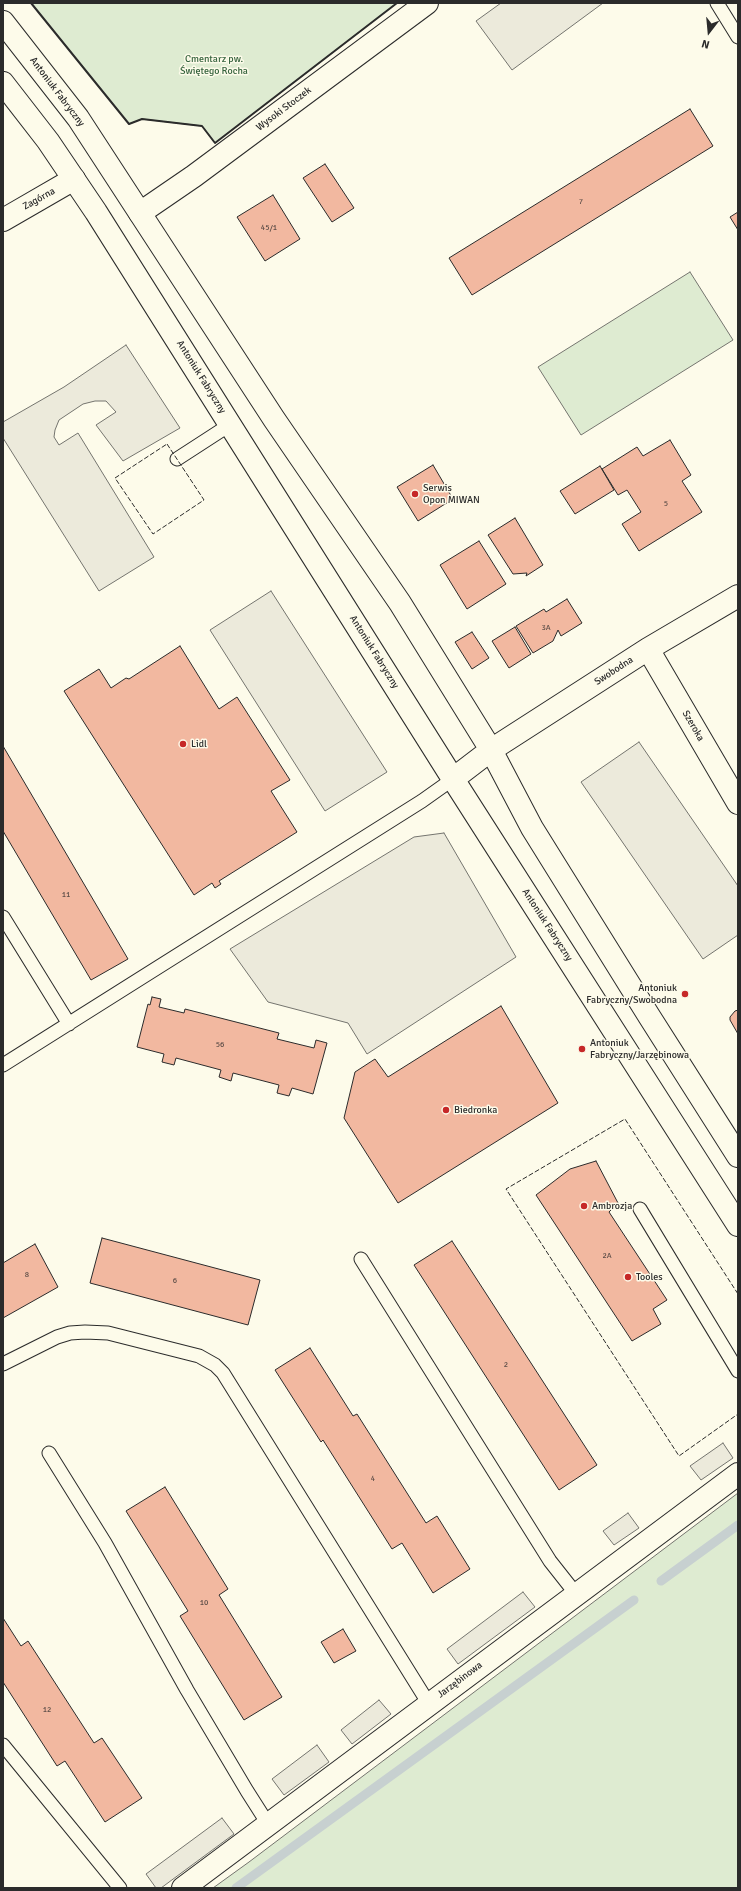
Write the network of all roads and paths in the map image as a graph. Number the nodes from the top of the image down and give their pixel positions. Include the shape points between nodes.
1 (427, 3) edge
2 (717, 3) edge
3 (3, 22) edge
4 (738, 37) edge
5 (3, 82) edge
6 (74, 179) junction
7 (140, 213) junction
8 (3, 220) edge
9 (231, 424) junction
10 (177, 459) dead end
11 (738, 596) edge
12 (648, 649) junction
13 (491, 750) junction
14 (454, 779) junction
15 (738, 803) edge
16 (3, 917) edge
17 (69, 1024) junction
18 (3, 1065) edge
19 (738, 1156) edge
20 (640, 1210) dead end
21 (738, 1225) edge
22 (361, 1259) dead end
23 (3, 1364) edge
24 (738, 1371) edge
25 (49, 1453) dead end
26 (738, 1474) edge
27 (576, 1594) junction
28 (429, 1704) junction
29 (3, 1746) edge
30 (268, 1824) junction
31 (120, 1888) edge
32 (183, 1888) edge

1 - 7 main road, Wysoki Stoczek via 194,176
2 - 4 lane
3 - 7 main road, Antoniuk Fabryczny via 78,118
5 - 6 main road, Antoniuk Fabryczny
6 - 8 main road, Zagórna
6 - 9 main road, Antoniuk Fabryczny
7 - 13 main road, Antoniuk Fabryczny via 274,419 400,603
9 - 10 lane
9 - 14 main road, Antoniuk Fabryczny
11 - 12 main road, Swobodna
12 - 13 main road, Swobodna
12 - 15 main road, Szeroka
13 - 14 main road, Swobodna
13 - 19 main road, Antoniuk Fabryczny via 536,834
14 - 17 lane
14 - 21 main road, Antoniuk Fabryczny
16 - 17 lane
17 - 18 lane
20 - 24 lane
22 - 27 lane via 550,1561
23 - 28 lane via 57,1338 70,1333 84,1332 108,1333 161,1346 199,1356 215,1365 223,1373
25 - 30 lane via 105,1543 191,1697
26 - 27 main road, Jarzębinowa
27 - 28 main road, Jarzębinowa
28 - 30 main road, Jarzębinowa
29 - 31 lane
30 - 32 main road, Jarzębinowa

